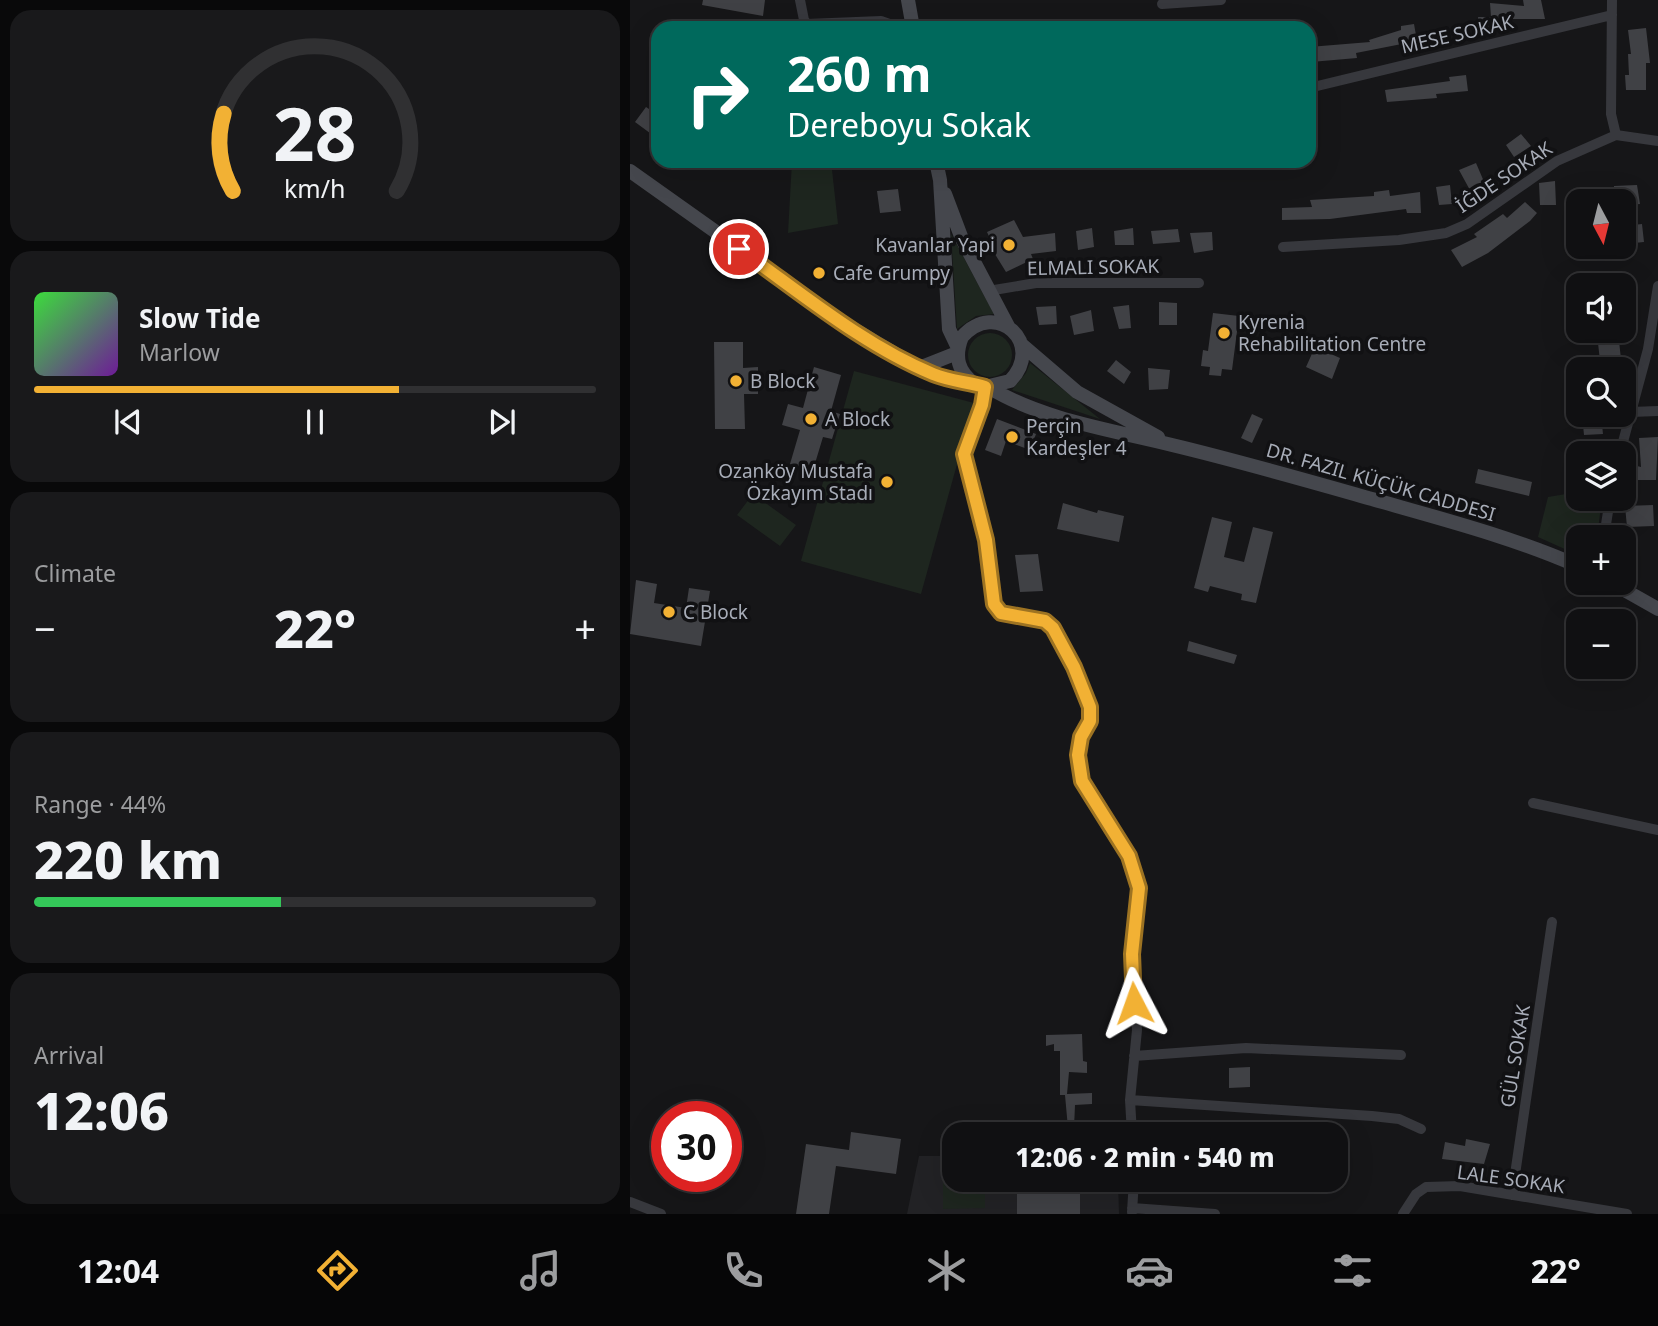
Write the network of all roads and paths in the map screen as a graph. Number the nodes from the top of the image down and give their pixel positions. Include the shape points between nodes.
1 (800, 0) edge
2 (908, 0) edge
3 (1221, 0) edge
4 (1612, 0) edge
5 (1162, 4) dead end
6 (1612, 15) junction
7 (806, 21) edge
8 (912, 21) edge
9 (1316, 86) edge
10 (1616, 135) junction
11 (1658, 141) edge
12 (937, 168) edge
13 (630, 171) edge
14 (940, 180) junction
15 (1283, 247) dead end
16 (1199, 283) dead end
17 (1658, 286) edge
18 (988, 291) junction
19 (1009, 328) junction
20 (1021, 344) junction
21 (958, 350) junction
22 (919, 368) junction
23 (983, 386) junction
24 (1636, 393) edge
25 (1658, 411) edge
26 (1636, 412) edge
27 (1170, 444) junction
28 (1566, 561) edge
29 (1633, 595) edge
30 (1658, 609) edge
31 (1533, 803) dead end
32 (1658, 830) edge
33 (1552, 922) dead end
34 (1401, 1055) dead end
35 (1134, 1056) junction
36 (1130, 1100) junction
37 (1131, 1122) edge
38 (1421, 1129) dead end
39 (1133, 1192) edge
40 (1512, 1195) junction
41 (630, 1202) edge
42 (1132, 1211) edge
43 (1615, 1213) edge
44 (661, 1214) edge
45 (1215, 1214) edge
46 (1403, 1214) edge
47 (1627, 1214) edge

1 - 7 street
2 - 8 street
3 - 5 street
4 - 6 street
6 - 9 street, MESE SOKAK
6 - 10 street via 1611,114
10 - 11 street
10 - 15 street, İĜDE SOKAK via 1557,161 1467,225 1447,233
12 - 14 street
13 - 22 street via 847,325
14 - 18 street
14 - 21 street via 949,329
16 - 18 street, ELMALI SOKAK via 1035,283
17 - 24 street
18 - 19 street
19 - 20 street
19 - 21 street via 1000,323 978,324 962,337
20 - 23 street via 1022,365 1017,374 1010,381
20 - 27 street via 1077,392
21 - 22 street
21 - 23 street via 961,371
22 - 23 street
23 - 27 street via 1095,426
23 - 35 street via 982,405 964,454 986,540 994,604 1001,613 1045,621 1074,667 1090,707 1078,755 1082,781 1129,856 1139,888 1132,954
25 - 26 street
27 - 28 street via 1458,523
29 - 30 street
31 - 32 street
33 - 40 street, GÜL SOKAK
34 - 35 street via 1246,1048
35 - 36 street
36 - 37 street
36 - 38 street via 1373,1116 1399,1119
39 - 42 street
40 - 43 street, LALE SOKAK
40 - 46 street, LALE SOKAK via 1460,1186 1426,1187
41 - 44 street
42 - 45 street
43 - 47 street, LALE SOKAK

